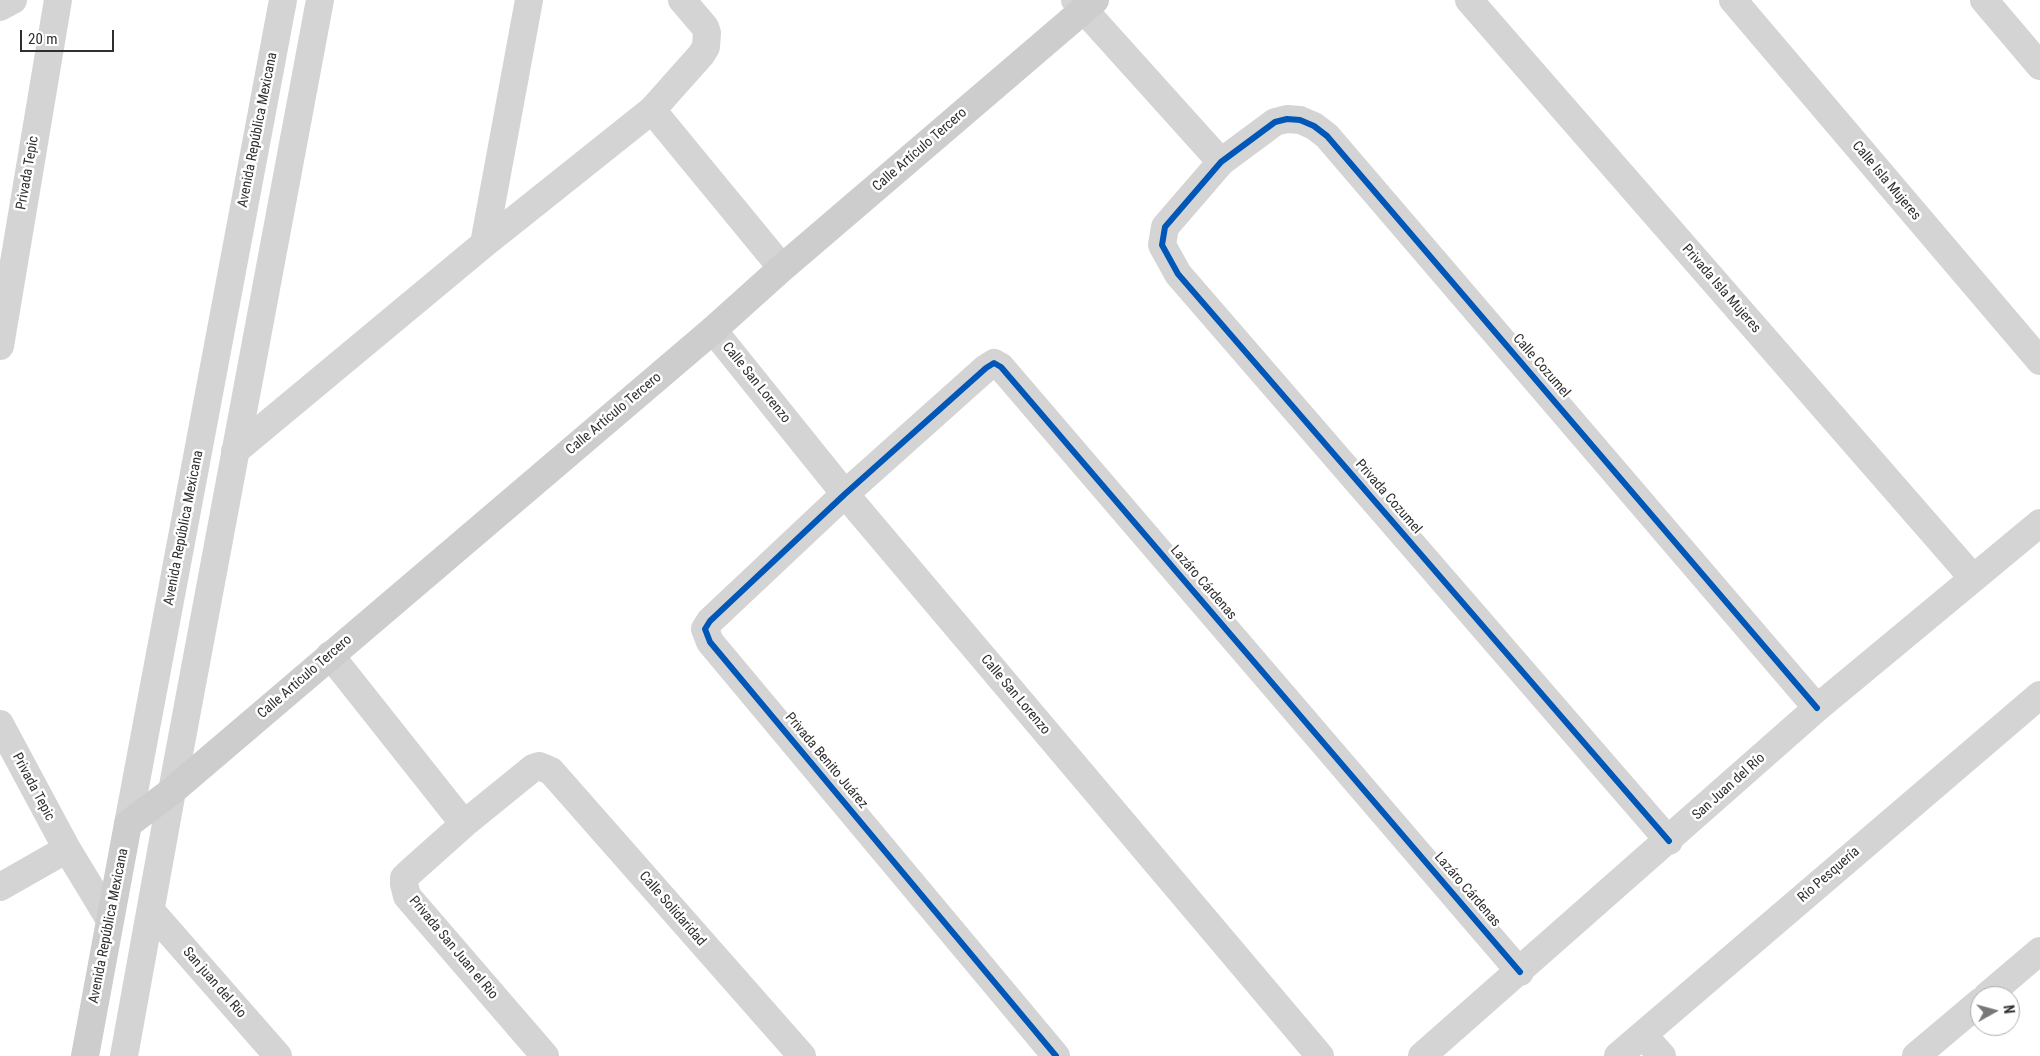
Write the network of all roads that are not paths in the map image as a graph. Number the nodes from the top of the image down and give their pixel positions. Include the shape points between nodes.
1 (13, 0) edge
2 (58, 0) edge
3 (282, 0) edge
4 (320, 0) edge
5 (529, 0) edge
6 (682, 0) edge
7 (1469, 0) edge
8 (1733, 0) edge
9 (1984, 0) edge
10 (1084, 3) edge
11 (0, 7) edge
12 (2040, 66) edge
13 (652, 110) junction
14 (1221, 162) junction
15 (10, 228) edge
16 (484, 244) junction
17 (782, 268) junction
18 (713, 330) junction
19 (0, 346) edge
20 (2040, 362) edge
21 (235, 451) junction
22 (845, 494) junction
23 (2040, 522) edge
24 (1973, 578) junction
25 (330, 654) junction
26 (2040, 695) edge
27 (1817, 708) junction
28 (0, 724) edge
29 (539, 766) joint
30 (172, 791) junction
31 (128, 824) junction
32 (464, 824) junction
33 (1669, 841) junction
34 (67, 849) junction
35 (0, 887) edge
36 (151, 911) junction
37 (110, 920) junction
38 (2040, 951) edge
39 (1520, 972) junction
40 (1999, 986) edge
41 (1970, 1010) edge
42 (1643, 1034) junction
43 (85, 1056) edge
44 (124, 1056) edge
45 (278, 1056) edge
46 (545, 1056) edge
47 (802, 1056) edge
48 (1056, 1056) edge
49 (1320, 1056) edge
50 (1422, 1056) edge
51 (1618, 1056) edge
52 (1662, 1056) edge
53 (1916, 1056) edge

1 - 11 street
2 - 15 street, Privada Tepic
3 - 31 street, Avenida República Mexicana
4 - 21 street
5 - 16 street
6 - 13 street via 705,27 706,47
7 - 24 street, Privada Isla Mujeres
8 - 20 street, Calle Isla Mujeres
9 - 12 street
10 - 14 street
10 - 17 street, Calle Artículo Tercero
13 - 16 street
13 - 17 street
14 - 27 street, Calle Cozumel via 1275,122 1287,118 1314,126 1327,136
14 - 33 street, Privada Cozumel via 1165,227 1162,245 1178,274
15 - 19 street, Privada Tepic
16 - 21 street
17 - 18 street, Calle Artículo Tercero
18 - 22 street, Calle San Lorenzo
18 - 25 street, Calle Artículo Tercero
21 - 30 street
22 - 39 street, Lazáro Cárdenas via 986,368 994,363 1001,367
22 - 48 street, Privada Benito Juárez via 710,621 707,635
22 - 49 street, Calle San Lorenzo
23 - 24 street, San Juan del Río
24 - 27 street, San Juan del Río
25 - 30 street, Calle Artículo Tercero
25 - 32 street
26 - 42 street, Río Pesquería
27 - 33 street, San Juan del Río
28 - 34 street, Privada Tepic
29 - 32 street, Privada San Juan el Rio
29 - 47 street, Calle Solidaridad via 551,771
30 - 31 street, Calle Artículo Tercero
30 - 36 street
31 - 37 street, Avenida República Mexicana
32 - 46 street, Privada San Juan el Rio via 404,878 407,896
33 - 39 street, San Juan del Río
34 - 35 street
34 - 37 street, Privada Tepic
36 - 44 street
36 - 45 street, San juan del Rio
37 - 43 street, Avenida República Mexicana
38 - 40 street
39 - 50 street, San Juan del Río
41 - 53 street
42 - 51 street, Río Pesquería
42 - 52 street

